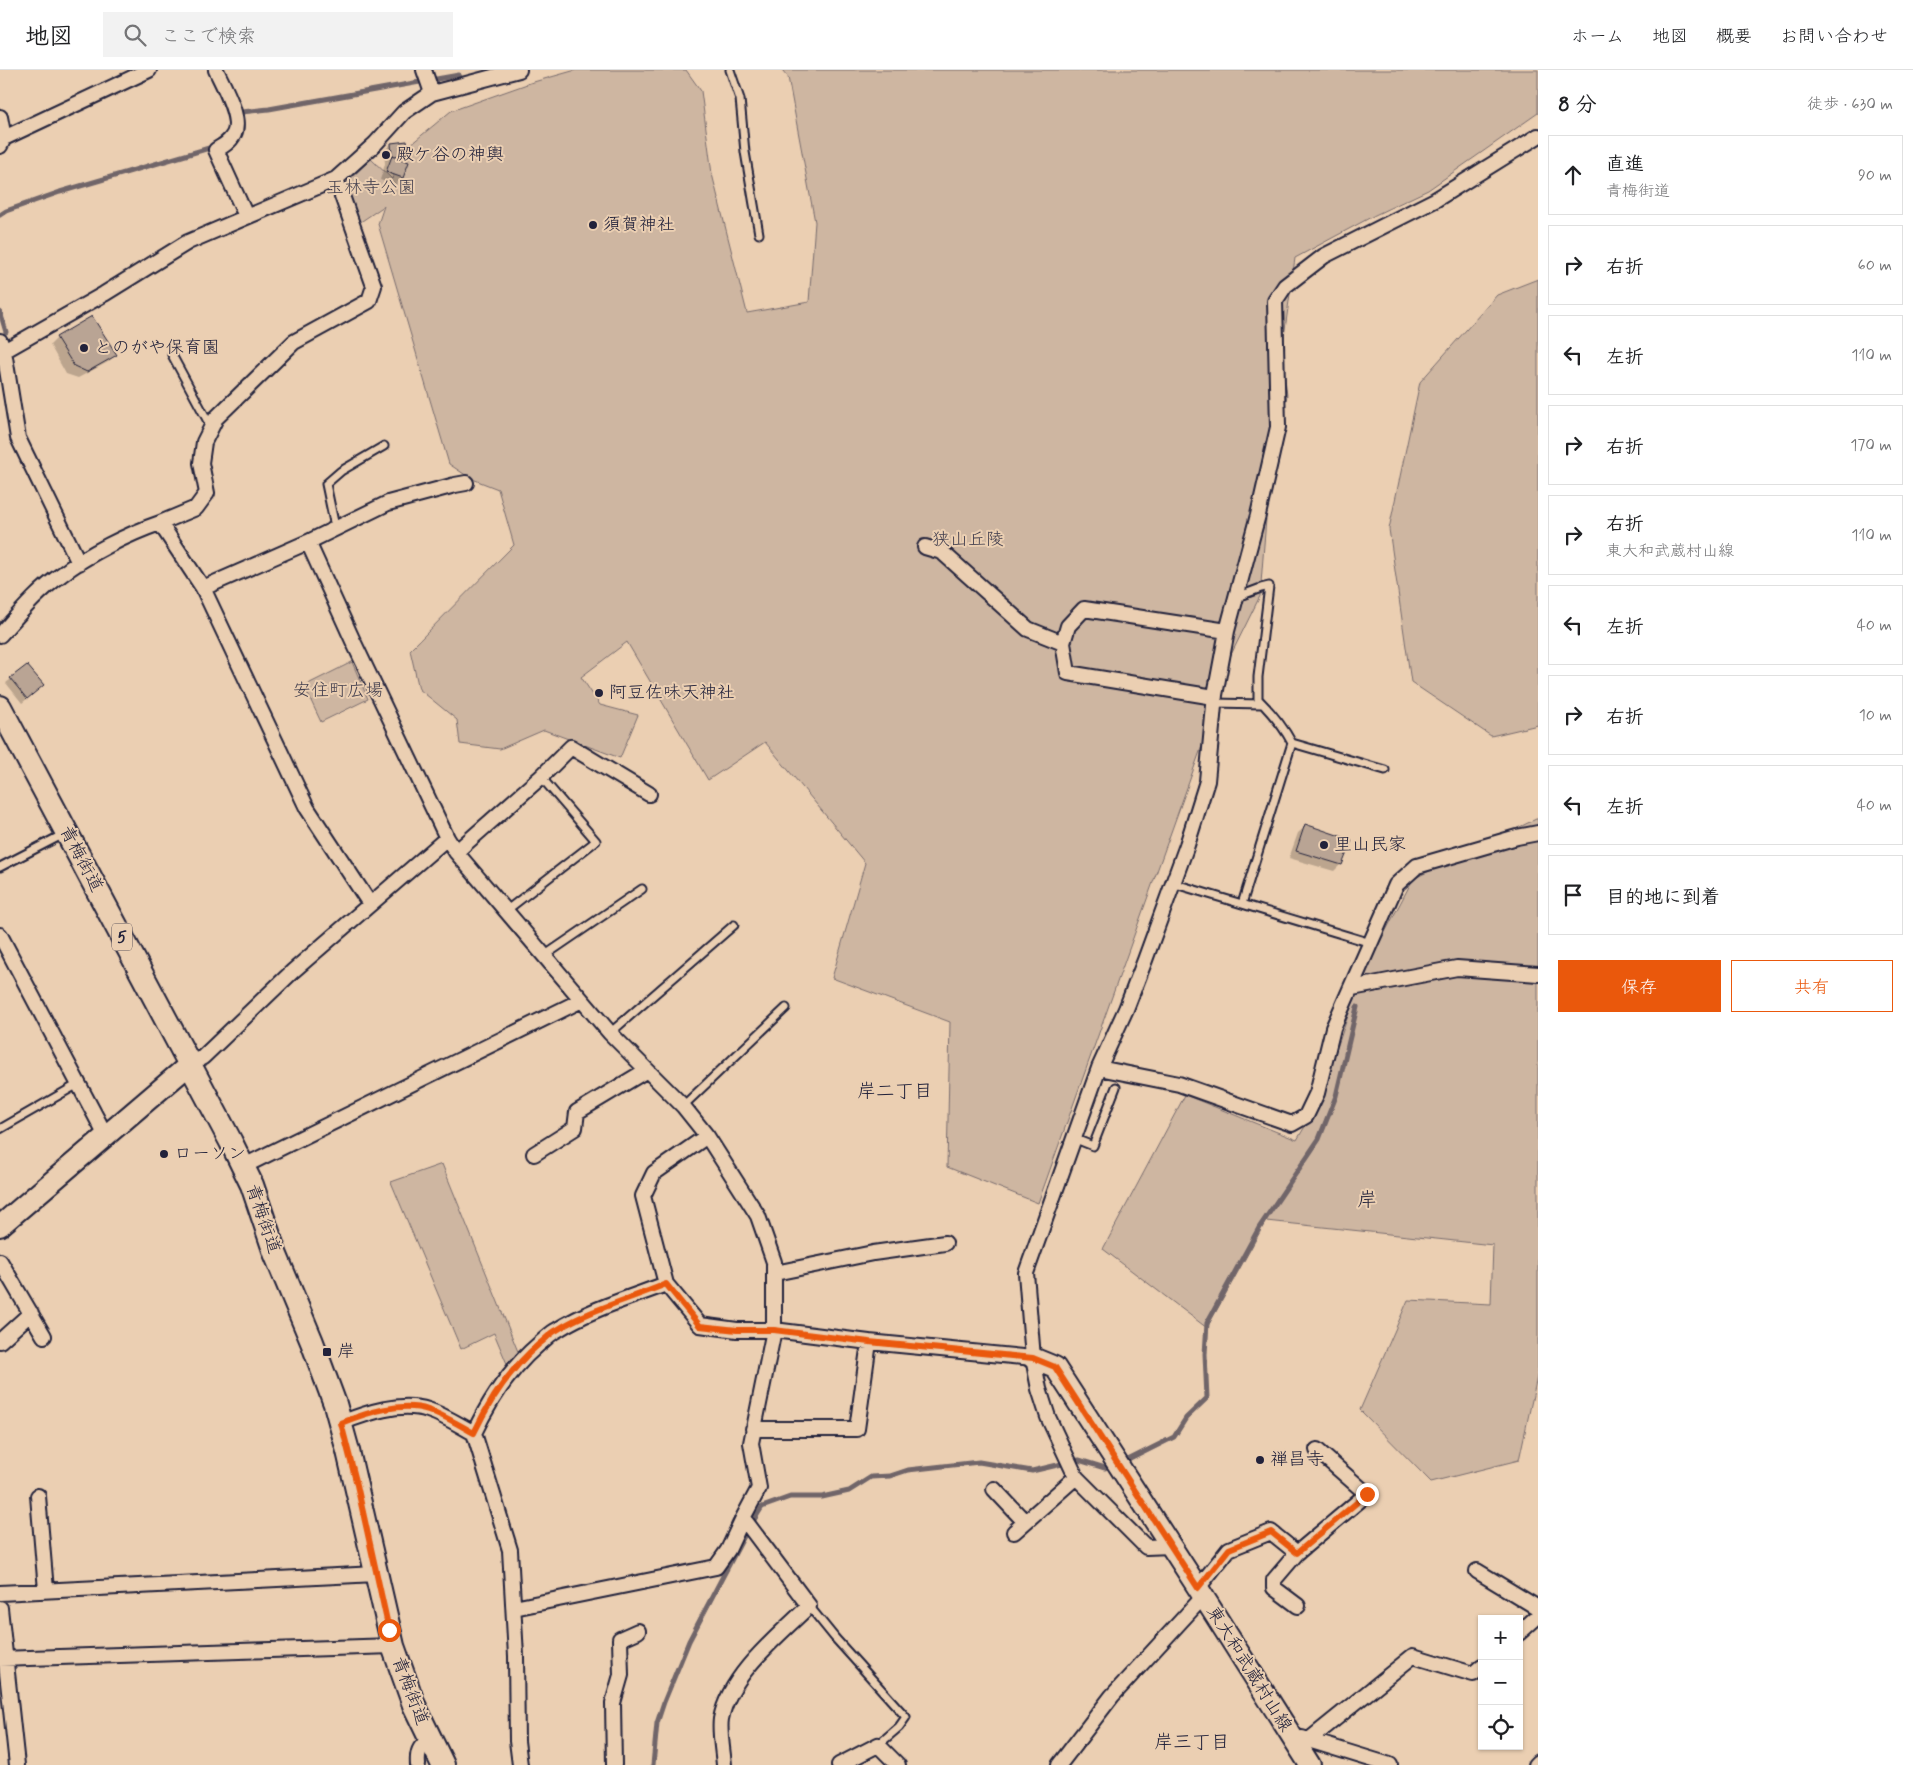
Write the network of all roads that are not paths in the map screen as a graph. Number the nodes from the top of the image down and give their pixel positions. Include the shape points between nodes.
1 (149, 70) edge
2 (216, 70) edge
3 (424, 70) edge
4 (519, 70) edge
5 (730, 70) edge
6 (432, 93) junction
7 (0, 118) edge
8 (1538, 136) edge
9 (2, 142) edge
10 (336, 179) junction
11 (246, 216) junction
12 (759, 234) dead end
13 (2, 346) edge
14 (172, 355) dead end
15 (211, 427) junction
16 (384, 446) dead end
17 (466, 483) dead end
18 (160, 523) junction
19 (335, 527) junction
20 (308, 542) junction
21 (925, 547) dead end
22 (79, 563) junction
23 (203, 588) junction
24 (1236, 598) junction
25 (1228, 631) junction
26 (0, 635) edge
27 (1063, 643) junction
28 (1215, 699) junction
29 (1262, 704) junction
30 (0, 707) edge
31 (1292, 743) junction
32 (1385, 770) dead end
33 (540, 776) junction
34 (649, 794) dead end
35 (67, 833) junction
36 (1538, 833) edge
37 (447, 838) junction
38 (456, 852) junction
39 (0, 866) edge
40 (1172, 883) junction
41 (642, 889) dead end
42 (370, 904) junction
43 (1242, 904) junction
44 (507, 910) junction
45 (734, 925) dead end
46 (0, 935) edge
47 (1372, 943) junction
48 (544, 956) junction
49 (1538, 974) edge
50 (1352, 988) junction
51 (582, 1000) junction
52 (786, 1008) dead end
53 (610, 1033) junction
54 (190, 1064) junction
55 (1099, 1068) junction
56 (647, 1070) junction
57 (80, 1083) junction
58 (1116, 1087) dead end
59 (683, 1106) junction
60 (0, 1129) edge
61 (106, 1136) junction
62 (707, 1136) junction
63 (1072, 1138) junction
64 (534, 1154) dead end
65 (244, 1166) junction
66 (0, 1226) edge
67 (945, 1243) dead end
68 (0, 1261) edge
69 (775, 1273) junction
70 (666, 1284) junction
71 (31, 1313) junction
72 (774, 1330) junction
73 (44, 1336) dead end
74 (0, 1341) edge
75 (869, 1342) junction
76 (1033, 1358) junction
77 (341, 1423) junction
78 (753, 1429) junction
79 (474, 1433) junction
80 (1317, 1450) dead end
81 (1071, 1466) junction
82 (994, 1489) dead end
83 (38, 1496) dead end
84 (1025, 1522) junction
85 (748, 1524) junction
86 (1014, 1532) dead end
87 (1171, 1546) junction
88 (1297, 1553) junction
89 (1477, 1571) dead end
90 (376, 1574) junction
91 (46, 1590) junction
92 (1201, 1592) junction
93 (0, 1593) edge
94 (809, 1606) junction
95 (1298, 1606) dead end
96 (0, 1608) edge
97 (514, 1608) junction
98 (1538, 1608) edge
99 (1538, 1616) edge
100 (1523, 1629) edge
101 (638, 1631) dead end
102 (393, 1646) junction
103 (3, 1659) edge
104 (1478, 1670) edge
105 (1299, 1737) junction
106 (430, 1739) junction
107 (878, 1745) junction
108 (1538, 1762) edge
109 (17, 1765) edge
110 (418, 1765) edge
111 (443, 1765) edge
112 (520, 1765) edge
113 (614, 1765) edge
114 (724, 1765) edge
115 (839, 1765) edge
116 (898, 1765) edge
117 (1059, 1765) edge
118 (1310, 1765) edge
119 (1390, 1765) edge
120 (1535, 1765) edge

1 - 9 street
2 - 11 street via 234,109 235,133 216,150
3 - 6 street
4 - 6 street
5 - 12 lane via 740,99 744,152
6 - 10 street via 404,112
7 - 9 street
8 - 24 street via 1435,200 1324,256 1285,286 1276,301 1278,427
10 - 11 street
10 - 15 street via 374,286 368,301 294,342 216,418
11 - 13 street via 188,242 104,294
13 - 22 street via 18,438
14 - 15 lane
15 - 18 street via 204,442 201,463 207,492 196,508
16 - 19 lane via 341,471 326,484
17 - 19 street via 388,503
18 - 22 street via 136,531
18 - 23 street
19 - 20 street
20 - 23 street
20 - 37 street
21 - 27 street via 942,552 1028,629
22 - 26 street via 50,584
23 - 42 street via 308,808
24 - 25 street
24 - 29 lane via 1270,586 1258,677 1258,699
25 - 27 street via 1084,609 1068,626
25 - 28 street
27 - 28 street via 1068,673
28 - 29 lane
28 - 40 street via 1207,781
29 - 31 lane
30 - 35 main road, 青梅街道 / 5
31 - 32 lane
31 - 43 lane
33 - 34 street via 571,747
33 - 38 street
33 - 44 lane via 596,842
35 - 39 lane
35 - 54 main road, 青梅街道 / 5
36 - 47 street via 1417,866 1396,885
37 - 38 street
37 - 42 street
38 - 44 street
40 - 43 lane
40 - 55 street via 1126,1009
41 - 48 lane
42 - 54 street via 293,971 203,1057
43 - 47 lane
44 - 48 street
45 - 53 lane
46 - 57 street
47 - 50 street
48 - 51 street
49 - 50 street via 1458,968
50 - 55 street via 1333,1028 1317,1093 1306,1116 1292,1124 1179,1084
51 - 53 street
51 - 65 street
52 - 59 lane
53 - 56 street
54 - 61 street
54 - 65 main road, 青梅街道 / 5
55 - 63 street
56 - 59 street
56 - 64 street via 577,1112 575,1128
57 - 60 lane
57 - 61 street
58 - 63 lane via 1093,1146
59 - 62 street
61 - 66 street
62 - 69 street via 758,1216
62 - 70 street via 654,1173 643,1196
63 - 76 street via 1026,1273
65 - 77 main road, 青梅街道 / 5 via 274,1253 322,1367
67 - 69 street via 873,1253
68 - 71 street
69 - 72 street
70 - 72 street via 700,1326
70 - 79 street via 617,1301 556,1330 527,1354 508,1376 486,1407
71 - 73 street
71 - 74 street
72 - 75 street
72 - 78 street
75 - 76 street
75 - 78 street via 857,1428
76 - 81 street via 1048,1417
76 - 87 street, 東大和武蔵村山線 via 1055,1367
77 - 79 street via 390,1409 428,1409
77 - 90 main road, 青梅街道 / 5
78 - 85 street via 751,1443 760,1488
79 - 97 street via 510,1550
80 - 88 street via 1367,1494
81 - 84 street
81 - 87 street via 1146,1547
82 - 84 street
83 - 91 street
84 - 86 street
85 - 94 street
85 - 97 street via 716,1567
87 - 92 street, 東大和武蔵村山線
88 - 92 street via 1271,1532 1229,1549
88 - 95 street via 1274,1580 1274,1588
89 - 98 street
90 - 91 street
90 - 102 main road, 青梅街道 / 5
91 - 93 street
92 - 105 street, 東大和武蔵村山線
92 - 117 street via 1112,1696
94 - 107 lane via 906,1717
94 - 114 street via 751,1663 728,1698 720,1720
96 - 103 street
97 - 112 street
99 - 100 street
101 - 113 street via 620,1639 621,1675 613,1702
102 - 103 street
102 - 106 main road, 青梅街道 / 5
103 - 109 street
104 - 105 street via 1473,1674 1413,1656
105 - 118 street, 東大和武蔵村山線
105 - 119 street
106 - 110 street via 419,1748
106 - 111 main road, 青梅街道 / 5
107 - 115 street
107 - 116 street
108 - 120 street

